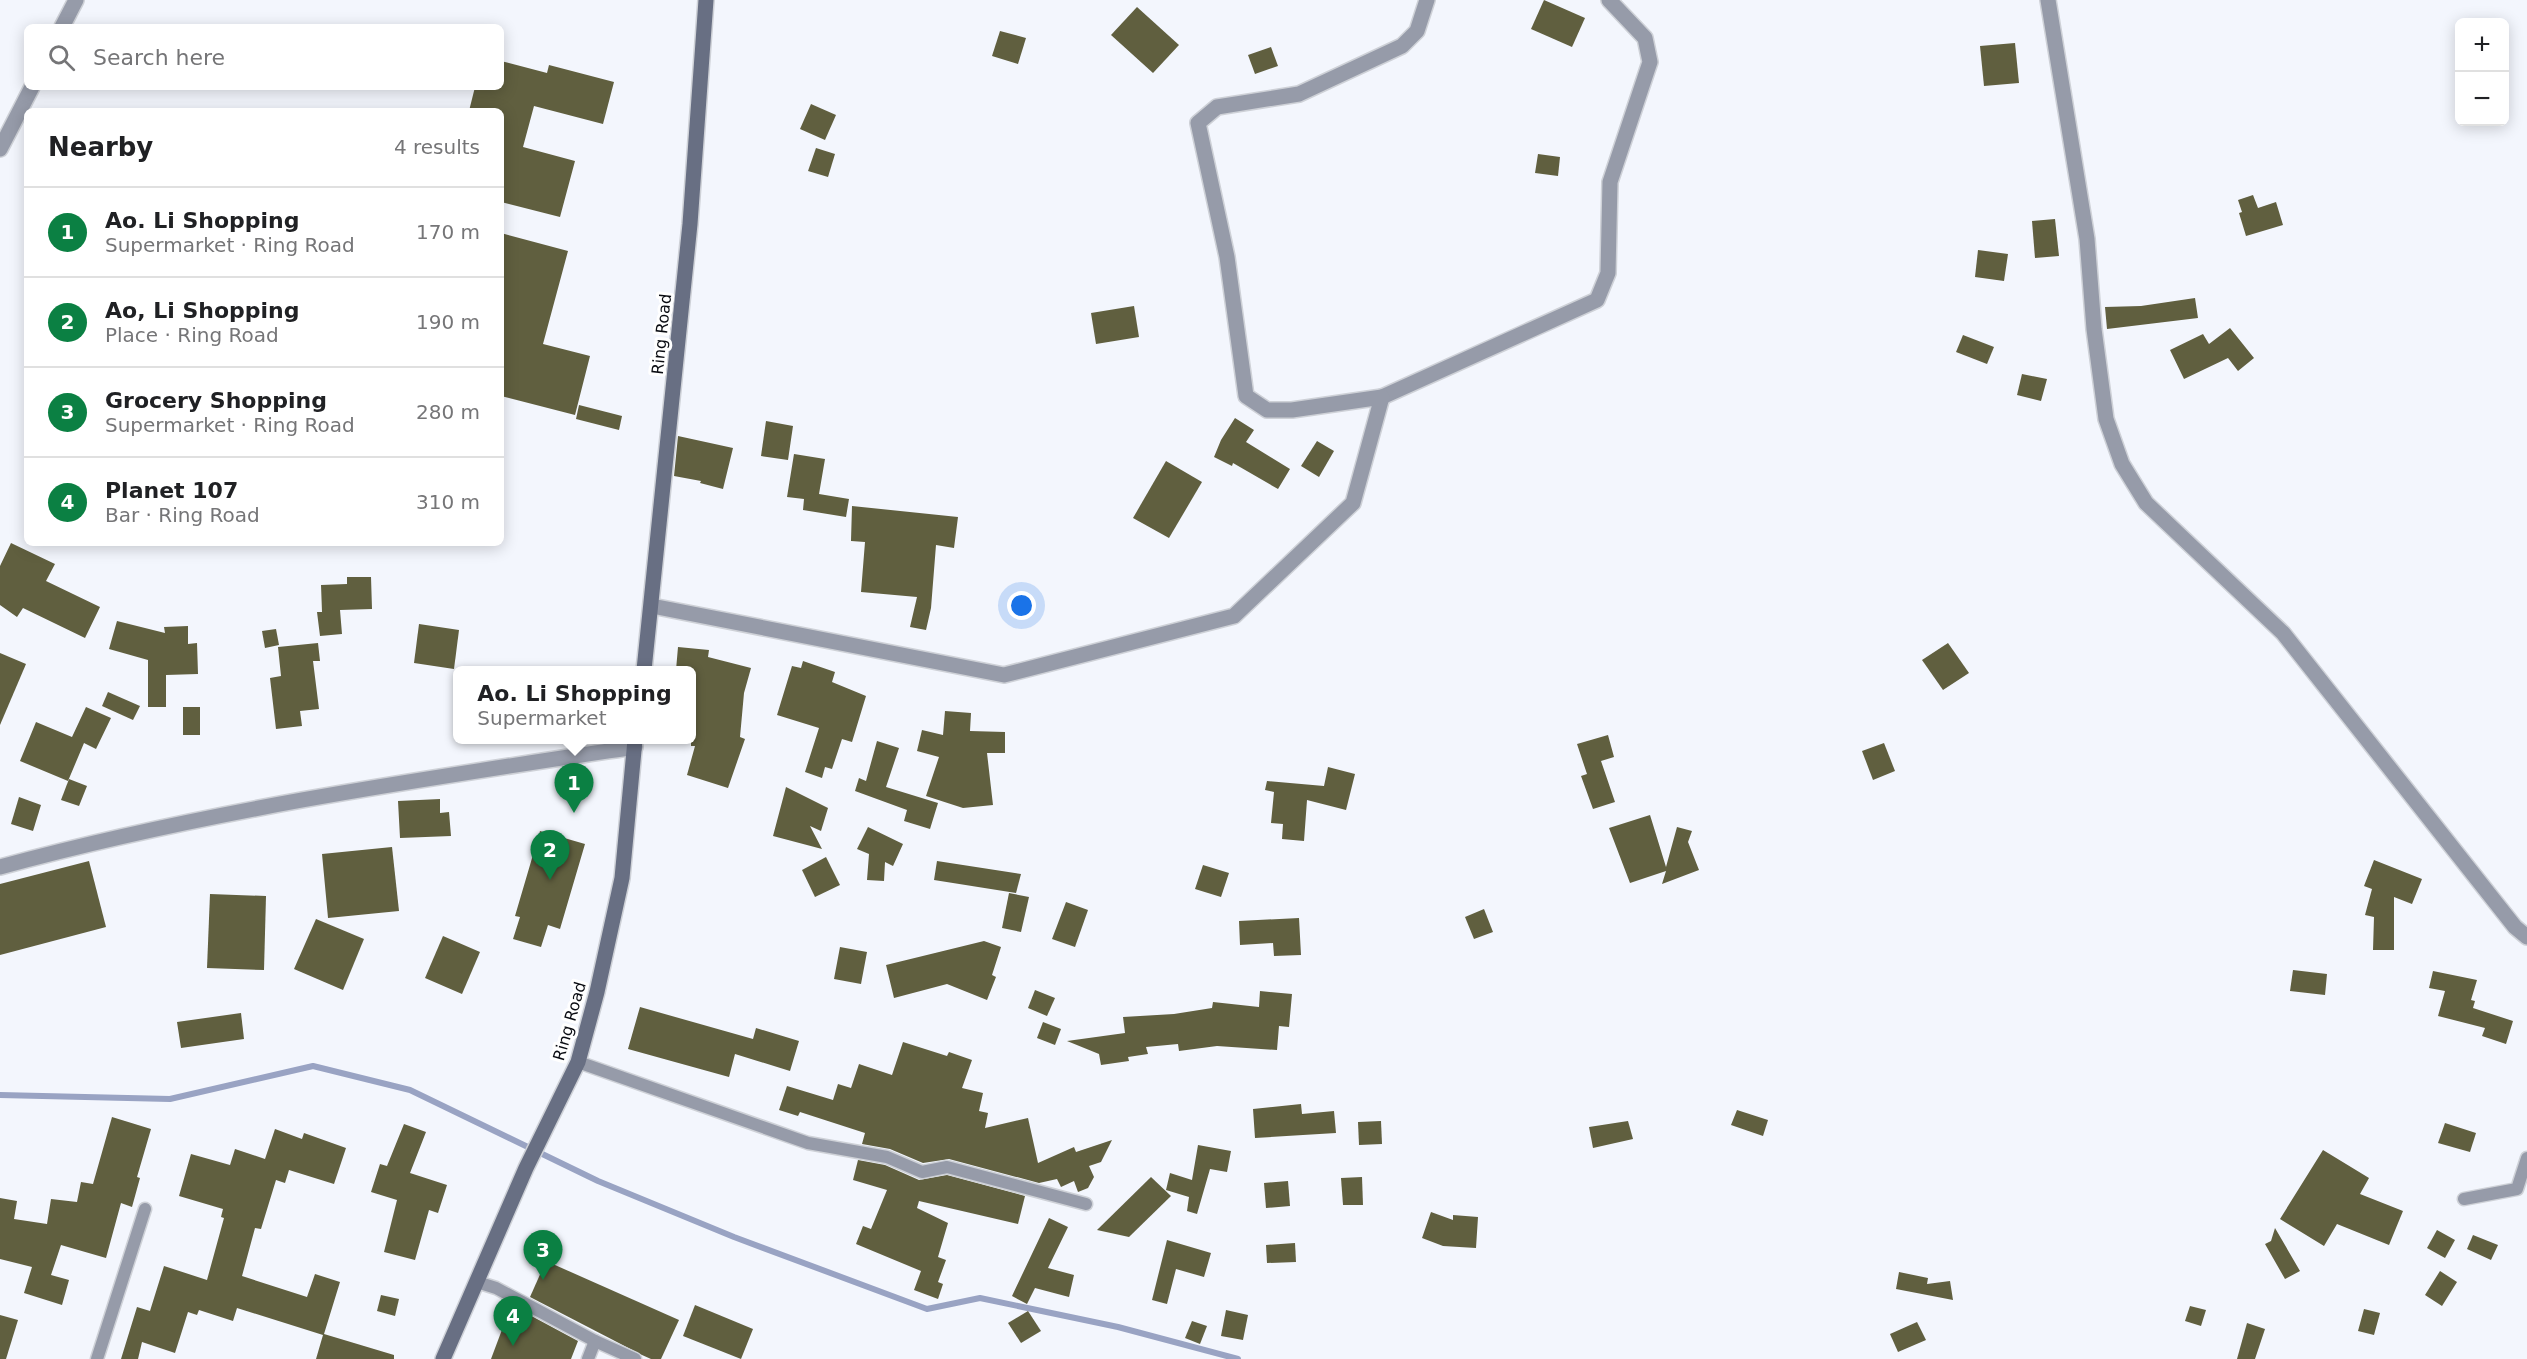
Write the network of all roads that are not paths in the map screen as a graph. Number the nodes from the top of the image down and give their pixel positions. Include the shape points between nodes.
1 (76, 0) edge
2 (706, 0) edge
3 (1426, 0) edge
4 (1609, 0) edge
5 (2048, 0) edge
6 (64, 24) edge
7 (30, 90) edge
8 (0, 149) edge
9 (1382, 397) junction
10 (652, 606) junction
11 (644, 666) edge
12 (629, 744) edge
13 (635, 744) edge
14 (0, 867) edge
15 (2527, 936) edge
16 (578, 1062) junction
17 (2527, 1158) edge
18 (2464, 1198) dead end
19 (1086, 1204) dead end
20 (145, 1209) dead end
21 (477, 1282) junction
22 (595, 1341) junction
23 (97, 1359) edge
24 (443, 1359) edge
25 (588, 1359) edge
26 (635, 1359) edge

1 - 6 street
2 - 10 main road, Ring Road via 690,224
3 - 9 street via 1418,31 1402,46 1299,94 1217,107 1198,123 1227,257 1246,396 1267,410
4 - 9 street via 1645,38 1650,62 1610,182 1608,273 1597,300
5 - 15 street via 2087,239 2106,419 2122,464 2146,503 2283,633 2515,927
7 - 8 street
9 - 10 street via 1353,504 1234,616 1004,675
10 - 11 main road, Ring Road
12 - 14 street via 354,789 70,848
13 - 16 main road, Ring Road via 622,878
16 - 19 lane via 808,1143 887,1157 922,1172 947,1167
16 - 21 main road, Ring Road via 526,1168
17 - 18 lane via 2517,1189
20 - 23 lane
21 - 22 lane via 496,1288
21 - 24 main road, Ring Road
22 - 25 lane
22 - 26 lane

